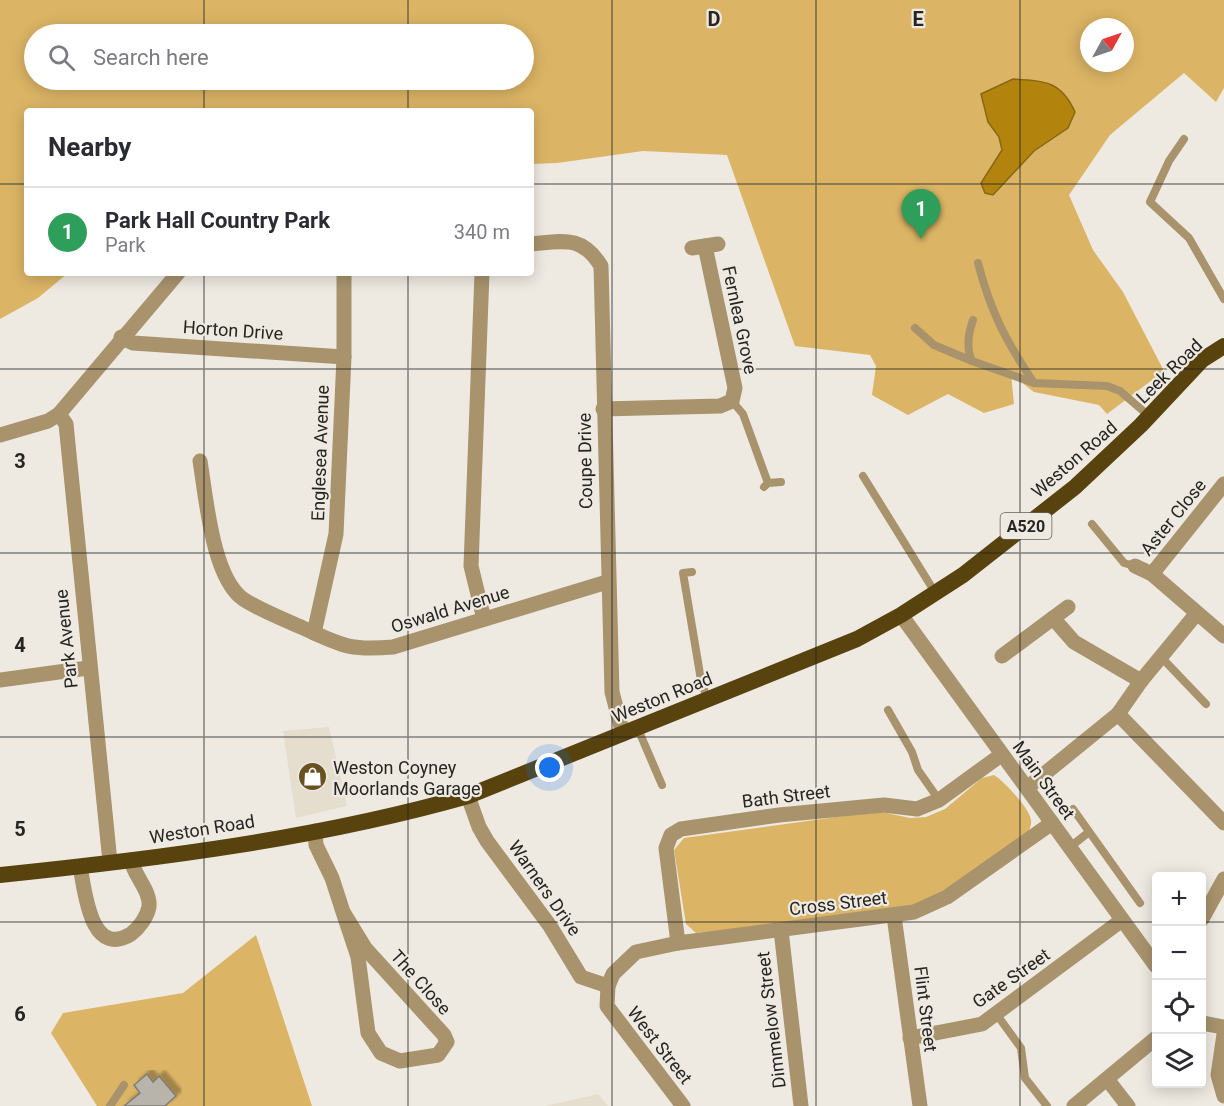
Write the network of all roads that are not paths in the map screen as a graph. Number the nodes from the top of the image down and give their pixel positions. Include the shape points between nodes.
1 (1184, 139) dead end
2 (534, 244) edge
3 (705, 246) dead end
4 (978, 263) dead end
5 (175, 276) edge
6 (344, 276) edge
7 (482, 276) edge
8 (1224, 299) edge
9 (973, 320) dead end
10 (915, 328) dead end
11 (121, 337) junction
12 (1224, 346) edge
13 (344, 357) junction
14 (972, 361) junction
15 (1034, 383) junction
16 (732, 401) junction
17 (603, 410) junction
18 (59, 414) junction
19 (1145, 420) junction
20 (0, 435) edge
21 (200, 461) dead end
22 (863, 476) dead end
23 (781, 482) dead end
24 (1224, 484) edge
25 (1092, 524) dead end
26 (1135, 566) joint
27 (692, 572) dead end
28 (1152, 574) junction
29 (607, 582) junction
30 (936, 594) junction
31 (1068, 607) dead end
32 (1197, 613) junction
33 (901, 615) junction
34 (1053, 618) junction
35 (484, 619) junction
36 (314, 633) junction
37 (1224, 636) edge
38 (1002, 656) dead end
39 (1162, 658) junction
40 (88, 669) junction
41 (0, 680) edge
42 (1142, 681) junction
43 (707, 699) junction
44 (1206, 704) dead end
45 (888, 710) dead end
46 (1118, 714) junction
47 (631, 732) junction
48 (1001, 755) junction
49 (662, 785) dead end
50 (1027, 788) junction
51 (468, 796) junction
52 (939, 800) junction
53 (1073, 810) dead end
54 (1052, 823) junction
55 (1224, 823) edge
56 (315, 831) junction
57 (1089, 832) junction
58 (1070, 847) junction
59 (131, 860) junction
60 (110, 862) junction
61 (80, 867) junction
62 (0, 875) edge
63 (1224, 879) edge
64 (1140, 903) dead end
65 (343, 912) junction
66 (1206, 912) edge
67 (894, 916) junction
68 (1122, 920) junction
69 (781, 930) junction
70 (678, 943) junction
71 (1152, 955) edge
72 (610, 980) junction
73 (997, 1015) junction
74 (1206, 1024) edge
75 (1224, 1027) edge
76 (1224, 1034) edge
77 (910, 1038) junction
78 (1152, 1041) edge
79 (1107, 1079) junction
80 (124, 1085) dead end
81 (1224, 1096) edge
82 (110, 1106) edge
83 (682, 1106) edge
84 (801, 1106) edge
85 (920, 1106) edge
86 (1047, 1106) edge
87 (1074, 1106) edge
88 (1128, 1106) edge

1 - 8 lane via 1150,202 1188,238
2 - 17 street, Coupe Drive via 569,241 593,253 601,266
3 - 16 street, Fernlea Grove via 735,388
4 - 15 lane via 1003,336
5 - 11 street
6 - 13 street, Englesea Avenue
7 - 35 street via 471,566
9 - 14 lane via 968,352
10 - 14 lane via 934,345
11 - 13 street, Horton Drive via 133,343
11 - 18 street
12 - 19 highway, Leek Road / A520 via 1202,360
13 - 36 street, Englesea Avenue via 336,534
14 - 15 lane
15 - 19 lane via 1107,386 1120,392
16 - 17 street, Fernlea Grove via 720,406
16 - 23 lane, Fernlea Grove via 743,414 766,485
17 - 29 street, Coupe Drive
18 - 20 street
18 - 40 street, Park Avenue via 66,424
19 - 30 highway, Weston Road / A520 via 1068,492
21 - 36 street, Oswald Avenue via 214,545 232,585 242,598
22 - 30 lane
24 - 28 street, Aster Close
25 - 26 lane via 1124,563
26 - 28 street
27 - 43 lane via 683,573 700,680
28 - 32 street
29 - 35 street, Oswald Avenue
29 - 47 street, Coupe Drive via 612,692
30 - 33 highway, Weston Road / A520
31 - 34 street
32 - 37 street
32 - 39 street
33 - 43 highway, Weston Road / A520 via 857,639
33 - 48 street, Main Street
34 - 38 street
34 - 42 street via 1074,642
35 - 36 street, Oswald Avenue via 393,647 363,650
39 - 42 street
39 - 44 lane
40 - 41 street
40 - 60 street, Park Avenue
42 - 46 street
43 - 47 highway, Weston Road / A520
45 - 52 lane via 918,770
46 - 50 street
46 - 55 street
47 - 49 lane
47 - 51 highway, Weston Road / A520
48 - 50 street, Main Street
48 - 52 street, Bath Street
50 - 54 street, Main Street
51 - 56 highway, Weston Road / A520
51 - 72 street, Warners Drive via 487,841 550,926 581,976
52 - 70 street, Bath Street via 918,809 884,806 779,815 670,835 666,848
53 - 57 lane
54 - 58 street, Main Street
54 - 67 street, Cross Street via 934,905
56 - 59 highway, Weston Road / A520
56 - 65 street, The Close via 316,845
57 - 58 lane
57 - 64 lane
58 - 68 street, Main Street
59 - 60 highway, Weston Road / A520
59 - 61 street, Weston Road via 149,906 136,929 118,938 106,936 91,922
60 - 61 highway, Weston Road / A520
61 - 62 highway, Weston Road / A520
63 - 66 street
65 - 65 street, The Close via 365,948 444,1035 447,1042 438,1055 400,1061 381,1053 368,1033 358,957
67 - 69 street, Cross Street
67 - 77 street, Flint Street
68 - 71 street, Main Street
68 - 73 street, Gate Street
69 - 70 street, Cross Street
69 - 84 street, Dimmelow Street
70 - 72 street, Cross Street via 636,952
72 - 83 street, West Street via 607,1006 612,1016
73 - 77 street, Gate Street via 982,1024
73 - 86 lane via 1021,1048 1025,1078
74 - 75 street
76 - 81 street via 1218,1075
77 - 85 street, Flint Street
78 - 79 street
79 - 87 street
79 - 88 street
80 - 82 lane

